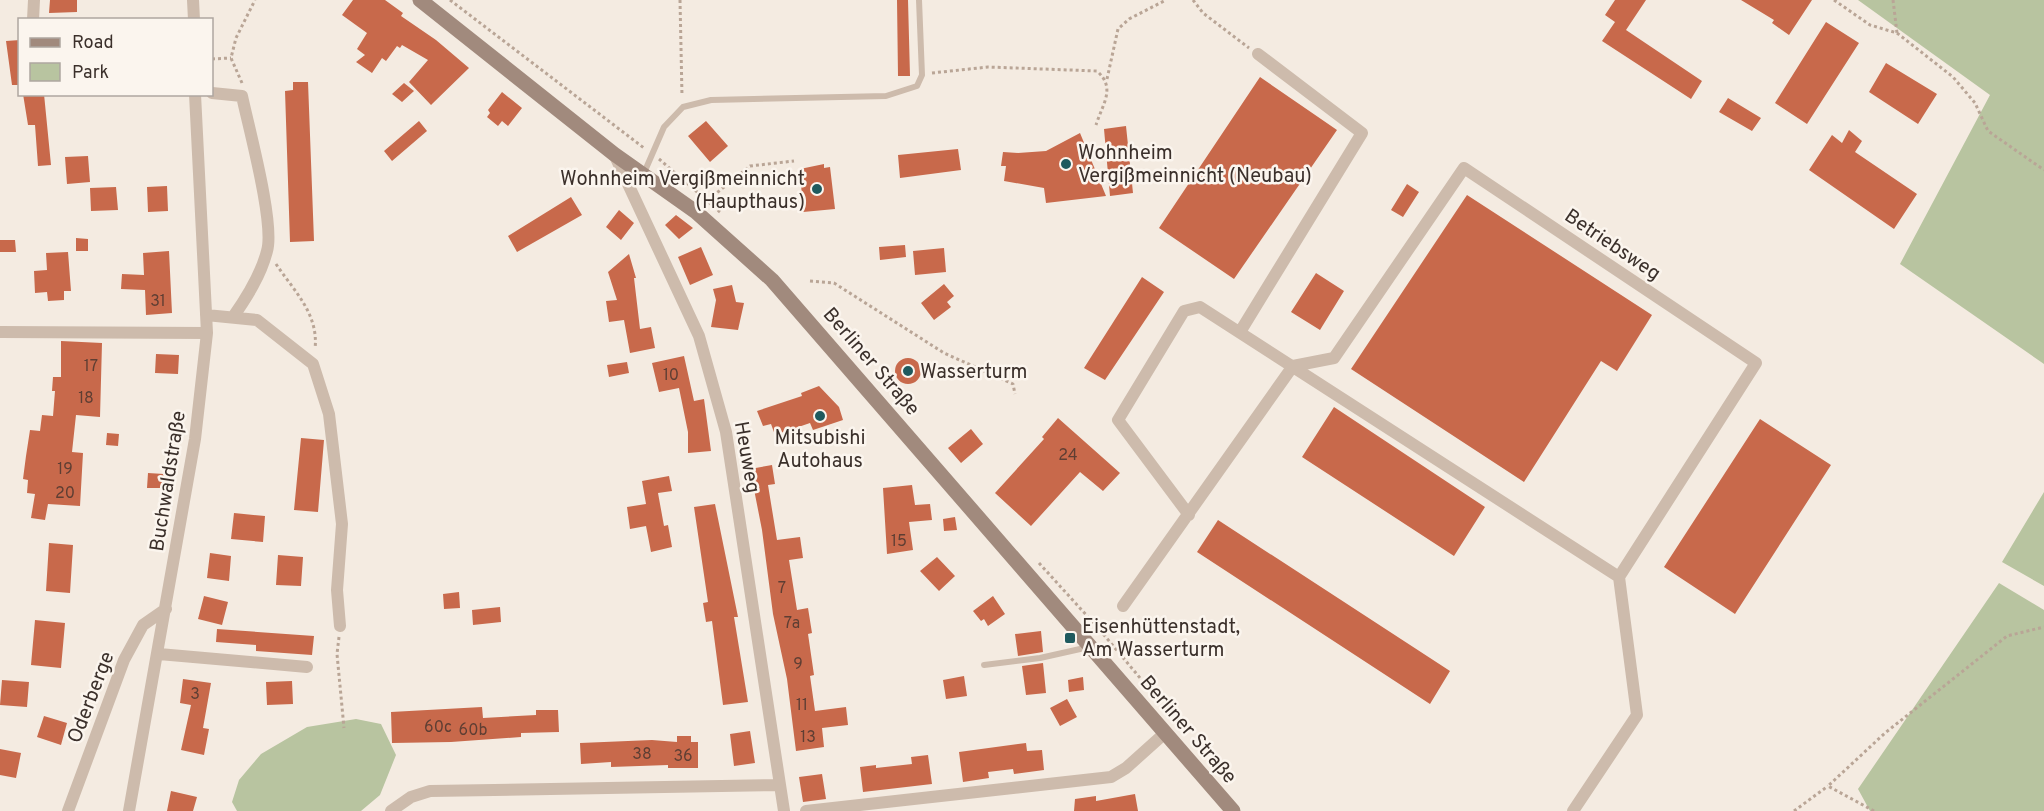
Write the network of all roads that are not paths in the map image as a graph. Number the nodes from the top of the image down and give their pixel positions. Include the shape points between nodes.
1 (34, 0) edge
2 (193, 0) edge
3 (420, 0) edge
4 (919, 0) edge
5 (33, 18) edge
6 (194, 18) edge
7 (1258, 54) road end
8 (213, 93) edge
9 (195, 96) edge
10 (614, 154) junction
11 (643, 175) junction
12 (206, 315) junction
13 (233, 317) junction
14 (0, 332) edge
15 (1240, 332) junction
16 (207, 333) junction
17 (1293, 366) junction
18 (1188, 515) junction
19 (1619, 577) junction
20 (1123, 606) dead end
21 (166, 609) junction
22 (340, 626) road end
23 (1089, 647) junction
24 (159, 654) junction
25 (984, 665) dead end
26 (307, 666) dead end
27 (1165, 733) junction
28 (780, 785) junction
29 (68, 811) edge
30 (129, 811) edge
31 (391, 811) edge
32 (784, 811) edge
33 (806, 811) edge
34 (1233, 811) edge
35 (1573, 811) edge

1 - 5 street
2 - 6 street
3 - 10 main road, Berliner Straße
4 - 11 lane via 922,75 917,86 886,96 711,100 682,107 664,126
7 - 15 street via 1362,133
8 - 13 street via 242,96 267,215 268,250 251,290
9 - 12 street, Buchwaldstraße
10 - 11 main road, Berliner Straße
10 - 28 street, Heuweg via 699,336 726,432
11 - 23 main road, Berliner Straße via 696,212 772,280 871,390
12 - 13 street
12 - 16 street, Buchwaldstraße
13 - 22 street via 257,321 313,364 329,414 342,524 337,590
14 - 16 street
15 - 17 street
15 - 18 street via 1200,307 1184,311 1118,420
16 - 21 street, Buchwaldstraße via 195,439
17 - 18 street
17 - 19 street
17 - 19 street, Betriebsweg via 1334,358 1464,168 1756,363
18 - 20 street
19 - 35 street via 1637,715
21 - 24 street, Buchwaldstraße
21 - 29 street, Oderberge via 143,625 124,660
23 - 25 lane
23 - 27 main road, Berliner Straße
24 - 26 street
24 - 30 street, Buchwaldstraße
27 - 33 street via 1111,777
27 - 34 main road, Berliner Straße
28 - 31 street via 430,791 411,797
28 - 32 street, Heuweg

